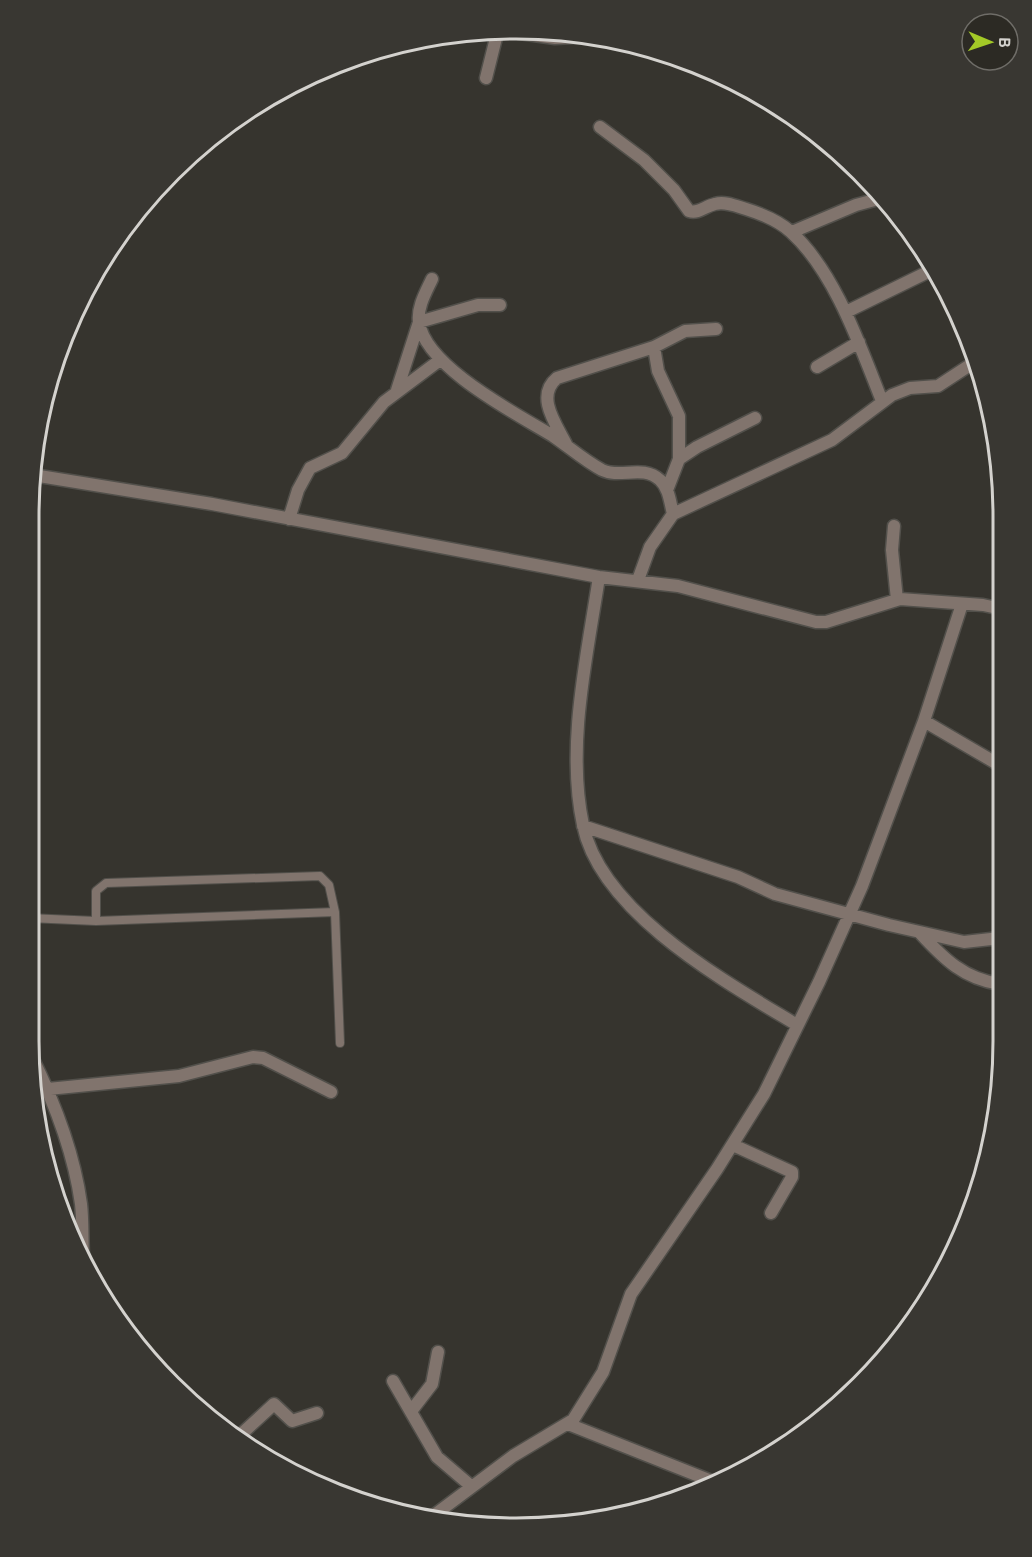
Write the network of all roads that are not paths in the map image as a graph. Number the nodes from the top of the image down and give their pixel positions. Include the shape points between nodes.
1 (496, 40) edge
2 (486, 78) dead end
3 (600, 127) dead end
4 (874, 200) edge
5 (792, 232) junction
6 (926, 273) edge
7 (432, 279) dead end
8 (500, 305) dead end
9 (846, 312) junction
10 (419, 322) junction
11 (716, 329) dead end
12 (859, 342) junction
13 (654, 347) junction
14 (440, 360) junction
15 (969, 366) edge
16 (817, 367) dead end
17 (397, 390) junction
18 (882, 400) junction
19 (755, 418) dead end
20 (566, 445) junction
21 (679, 459) junction
22 (41, 477) edge
23 (667, 490) junction
24 (673, 514) junction
25 (289, 519) junction
26 (894, 526) dead end
27 (599, 577) junction
28 (638, 580) junction
29 (897, 600) junction
30 (962, 604) junction
31 (993, 607) edge
32 (924, 721) junction
33 (993, 761) edge
34 (583, 826) junction
35 (334, 912) junction
36 (850, 913) junction
37 (39, 918) edge
38 (96, 921) junction
39 (920, 932) junction
40 (993, 939) edge
41 (993, 982) edge
42 (797, 1025) junction
43 (340, 1043) dead end
44 (40, 1073) edge
45 (48, 1089) junction
46 (331, 1092) dead end
47 (733, 1144) junction
48 (771, 1213) dead end
49 (82, 1240) edge
50 (438, 1352) dead end
51 (393, 1381) dead end
52 (412, 1410) junction
53 (317, 1413) dead end
54 (568, 1424) junction
55 (243, 1432) edge
56 (706, 1479) edge
57 (471, 1486) junction
58 (439, 1512) edge

1 - 2 street
3 - 5 street via 644,160 689,210 728,204 775,220
4 - 5 street
5 - 9 street
6 - 9 street
7 - 10 street
8 - 10 street via 478,305
9 - 12 street
10 - 14 street
10 - 17 street
11 - 13 street via 686,331
12 - 16 street
12 - 18 street
13 - 20 street via 550,383 546,398
13 - 21 street via 658,370 679,416
14 - 17 street
14 - 20 street via 504,407
15 - 18 street via 938,386 910,388
17 - 25 street via 342,453 310,468
18 - 24 street via 831,441
19 - 21 street
20 - 23 street via 603,471 651,474
21 - 23 street
22 - 25 street
23 - 24 street
24 - 28 street via 650,547
25 - 27 street
26 - 29 street
27 - 28 street
27 - 34 street via 580,704 578,774
28 - 29 street via 678,586 816,622
29 - 30 street
30 - 31 street
30 - 32 street
32 - 33 street
32 - 36 street
34 - 36 street via 738,877 775,894
34 - 42 street via 608,879 644,922
35 - 38 lane
35 - 38 lane via 328,885 321,876 106,883 96,891
35 - 43 lane
36 - 39 street
36 - 42 street
37 - 38 lane
39 - 40 street via 964,942
39 - 41 street via 946,962 965,974
42 - 47 street via 764,1094
44 - 45 street
45 - 46 street via 179,1076 253,1057 263,1058
45 - 49 street via 74,1172
47 - 48 street via 792,1172
47 - 54 street via 631,1294 603,1372
50 - 52 street via 432,1384
51 - 52 street
52 - 57 street via 437,1457
53 - 55 street via 295,1422 274,1404
54 - 56 street
54 - 57 street
57 - 58 street

